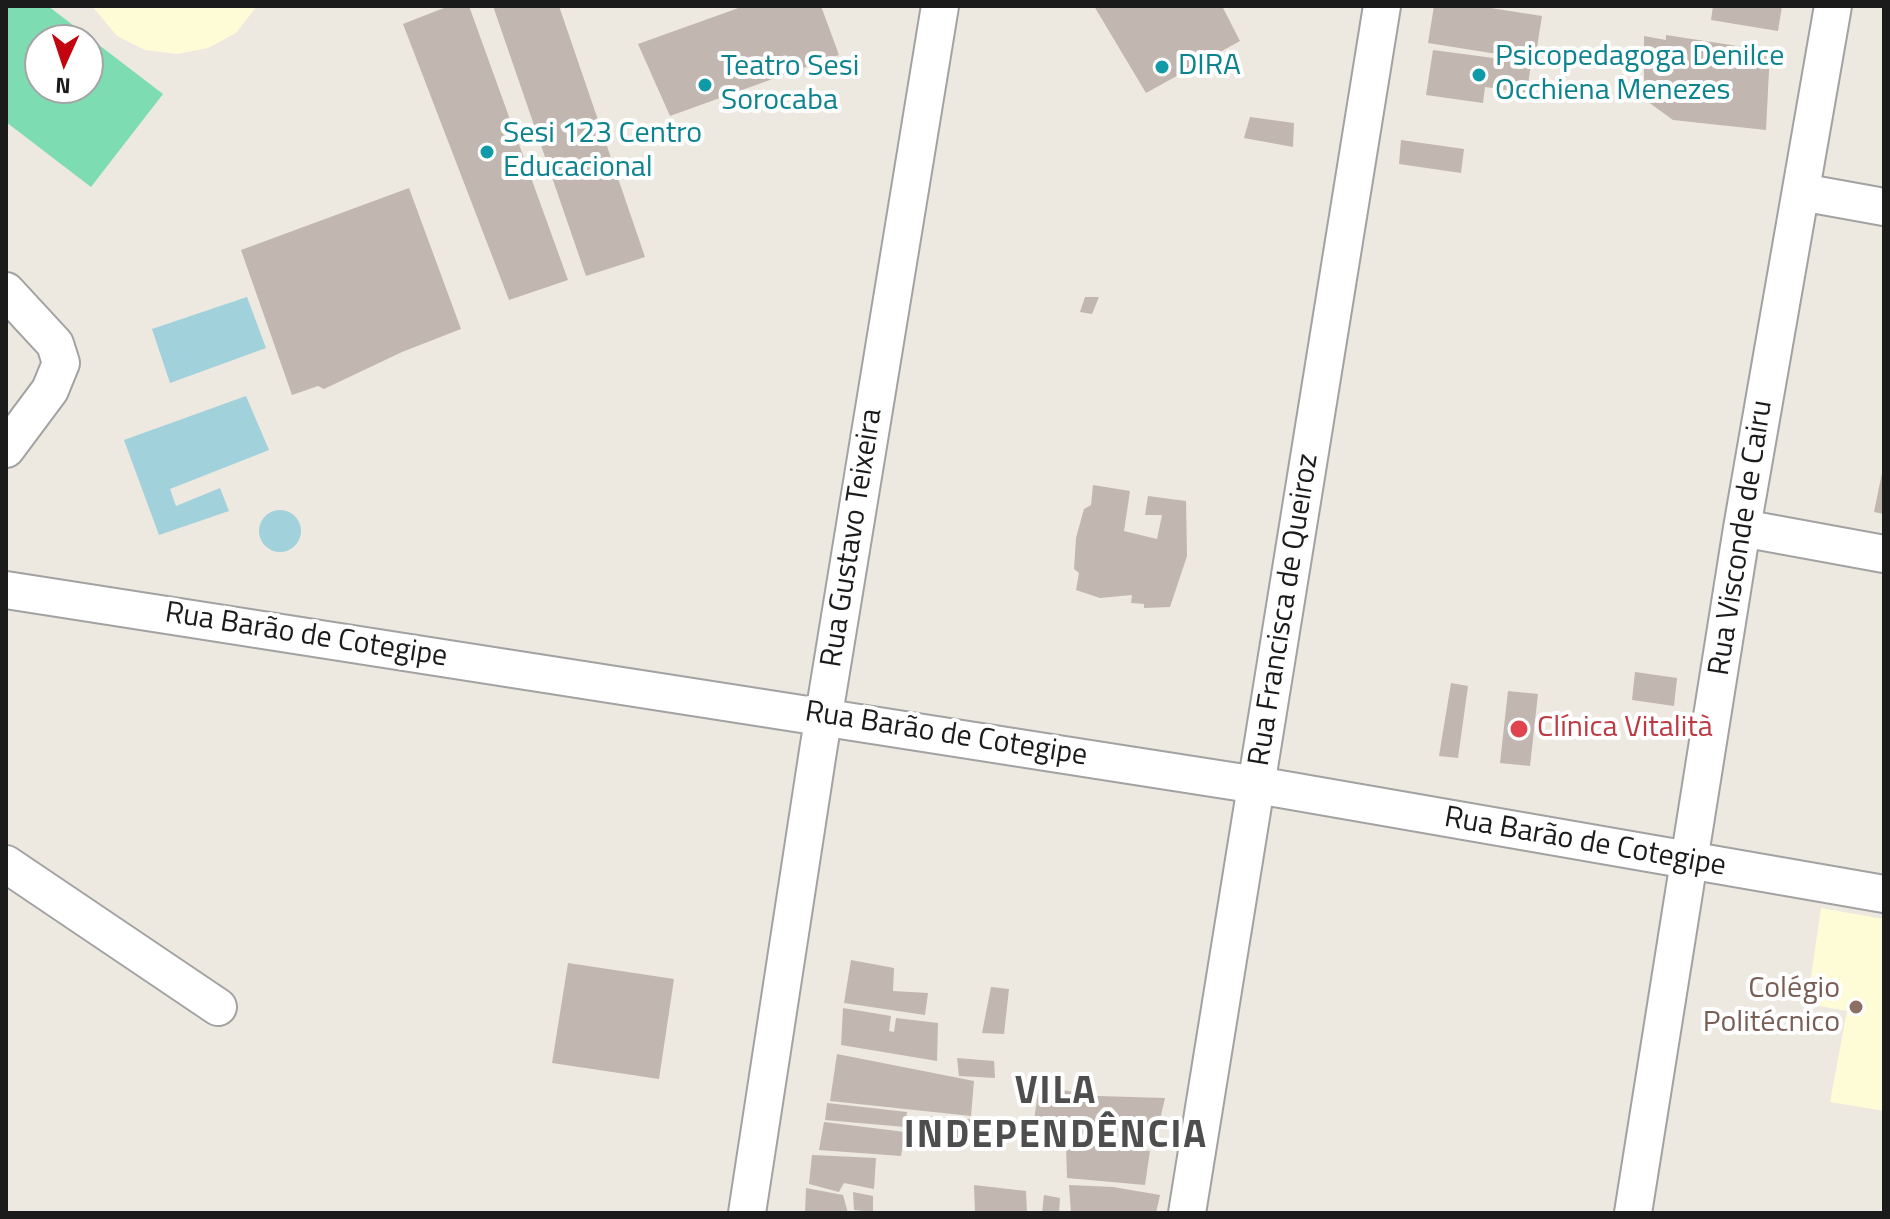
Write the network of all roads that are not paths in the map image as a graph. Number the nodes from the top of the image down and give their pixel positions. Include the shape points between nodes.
1 (940, 6) edge
2 (1382, 6) edge
3 (1833, 6) edge
4 (1801, 192) junction
5 (1884, 207) edge
6 (6, 291) edge
7 (6, 449) edge
8 (1742, 528) junction
9 (1884, 554) edge
10 (6, 590) edge
11 (823, 716) junction
12 (1257, 785) junction
13 (1690, 861) junction
14 (6, 864) edge
15 (1884, 894) edge
16 (218, 1007) dead end
17 (747, 1213) edge
18 (1187, 1213) edge
19 (1633, 1213) edge

1 - 11 street, Rua Gustavo Teixeira
2 - 12 street, Rua Francisca de Queiroz
3 - 4 street, Rua Visconde de Cairu
4 - 5 street
4 - 8 street, Rua Visconde de Cairu
6 - 7 street via 55,344 61,363 50,390
8 - 9 street
8 - 13 street, Rua Visconde de Cairu
10 - 11 street, Rua Barão de Cotegipe
11 - 12 street, Rua Barão de Cotegipe
11 - 17 street, Rua Gustavo Teixeira
12 - 13 street, Rua Barão de Cotegipe
12 - 18 street, Rua Francisca de Queiroz
13 - 15 street, Rua Barão de Cotegipe
13 - 19 street, Rua Visconde de Cairu
14 - 16 street

